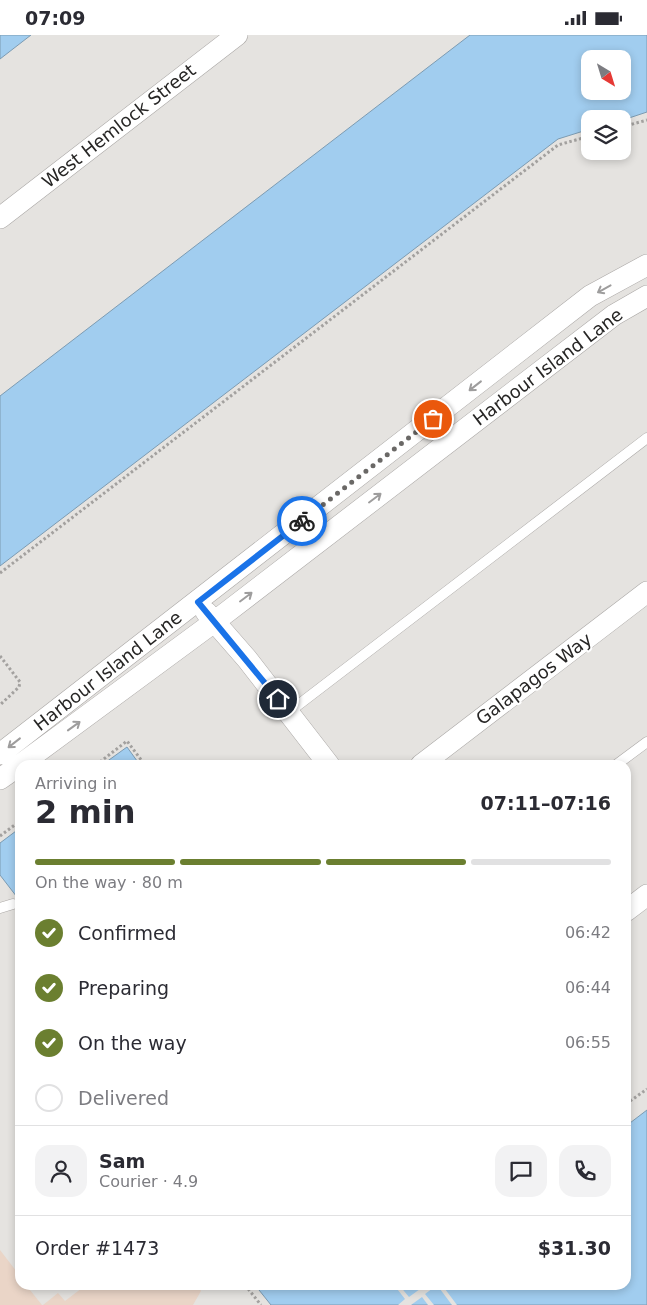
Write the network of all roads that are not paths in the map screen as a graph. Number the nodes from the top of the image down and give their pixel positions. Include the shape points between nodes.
1 (237, 35) edge
2 (0, 218) edge
3 (647, 265) edge
4 (647, 296) edge
5 (647, 438) edge
6 (647, 592) edge
7 (198, 602) junction
8 (214, 622) junction
9 (289, 712) junction
10 (647, 742) edge
11 (0, 754) edge
12 (27, 760) edge
13 (325, 760) edge
14 (428, 760) edge
15 (623, 760) edge
16 (15, 768) edge
17 (0, 779) edge
18 (647, 895) edge
19 (13, 904) dead end
20 (631, 907) edge
21 (0, 908) edge

1 - 2 street, West Hemlock Street
3 -> 7 street, Harbour Island Lane via 590,297
8 -> 4 street, Harbour Island Lane via 614,315
5 - 9 lane
6 - 14 street, Galapagos Way
7 - 8 street
7 -> 11 street, Harbour Island Lane
8 - 9 street
12 -> 8 street, Harbour Island Lane
9 - 13 street
10 - 15 lane
16 - 17 street, Harbour Island Lane
18 - 20 street
19 - 21 lane

